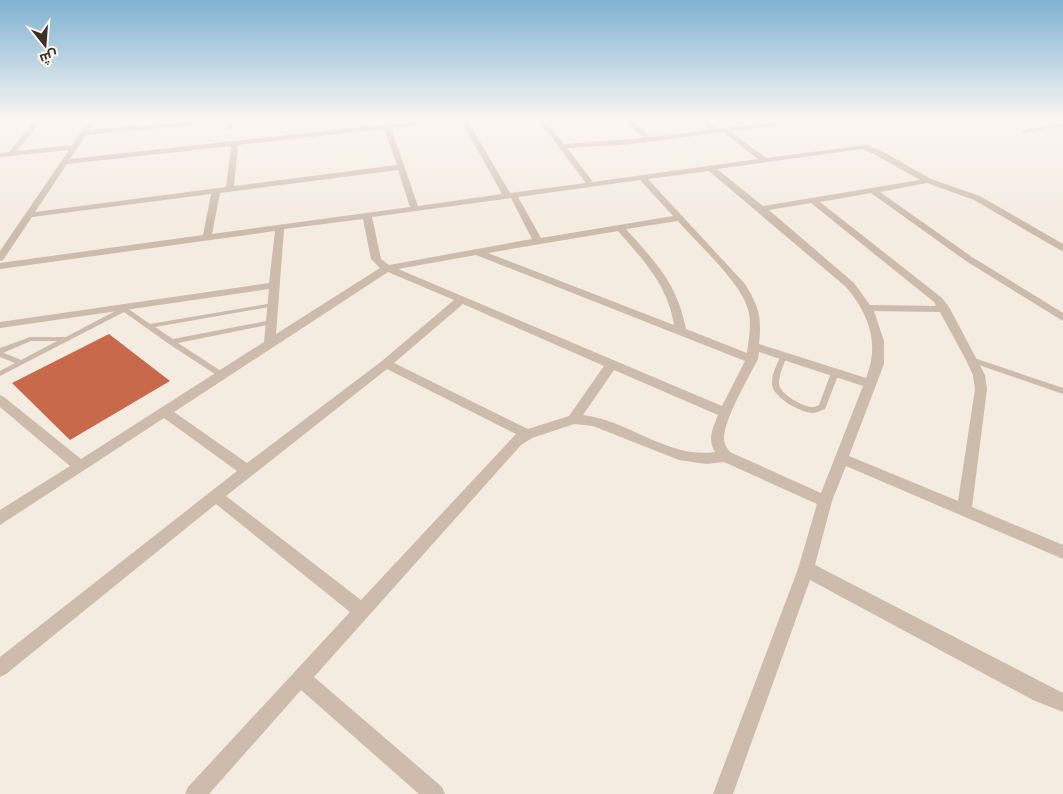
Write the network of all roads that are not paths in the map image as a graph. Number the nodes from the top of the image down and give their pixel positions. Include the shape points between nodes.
1 (69, 155) edge
2 (127, 155) edge
3 (234, 155) edge
4 (397, 155) edge
5 (486, 155) edge
6 (569, 155) edge
7 (756, 155) edge
8 (810, 155) edge
9 (883, 155) edge
10 (765, 161) junction
11 (64, 162) junction
12 (401, 167) junction
13 (711, 168) junction
14 (642, 177) junction
15 (928, 180) junction
16 (591, 184) junction
17 (230, 189) junction
18 (872, 190) junction
19 (216, 191) junction
20 (510, 195) junction
21 (812, 200) junction
22 (415, 208) junction
23 (762, 209) junction
24 (29, 215) junction
25 (368, 215) junction
26 (680, 218) junction
27 (280, 227) junction
28 (620, 228) junction
29 (207, 237) junction
30 (538, 241) junction
31 (1063, 248) edge
32 (477, 252) junction
33 (0, 258) edge
34 (0, 266) edge
35 (388, 268) junction
36 (274, 285) junction
37 (461, 300) junction
38 (273, 306) junction
39 (124, 308) junction
40 (868, 308) junction
41 (945, 309) junction
42 (1061, 315) edge
43 (272, 322) junction
44 (0, 325) edge
45 (148, 326) junction
46 (681, 331) junction
47 (68, 339) junction
48 (171, 342) junction
49 (270, 344) junction
50 (754, 346) junction
51 (784, 356) junction
52 (752, 359) junction
53 (972, 360) junction
54 (22, 363) junction
55 (386, 364) junction
56 (611, 365) junction
57 (835, 372) junction
58 (0, 374) edge
59 (221, 376) junction
60 (870, 384) junction
61 (1063, 391) edge
62 (0, 400) edge
63 (165, 412) junction
64 (725, 413) junction
65 (574, 419) junction
66 (527, 434) junction
67 (725, 456) junction
68 (842, 458) junction
69 (80, 466) junction
70 (246, 471) junction
71 (216, 496) junction
72 (824, 502) junction
73 (964, 510) junction
74 (0, 518) edge
75 (1063, 552) edge
76 (806, 569) junction
77 (362, 611) junction
78 (0, 668) edge
79 (301, 678) junction
80 (1063, 703) edge
81 (195, 794) edge
82 (434, 794) edge
83 (723, 794) edge

1 - 11 street
2 - 11 street
3 - 17 street
4 - 12 street
5 - 20 street
6 - 16 street
7 - 10 street
8 - 10 street
9 - 15 street
10 - 13 street
11 - 24 street
12 - 17 street
12 - 22 street
13 - 14 street
13 - 23 street
14 - 16 street
14 - 26 street
15 - 18 street
15 - 31 street via 977,198
16 - 20 street
17 - 19 street
18 - 21 street
18 - 42 street via 969,259
19 - 24 street
19 - 29 street
20 - 22 street
20 - 30 street
21 - 23 street
21 - 41 street via 926,288
22 - 25 street
23 - 40 street via 850,285
24 - 33 street
25 - 27 street
25 - 35 street via 376,259
26 - 28 street
26 - 50 street via 740,284 752,304 756,324
27 - 29 street
27 - 36 street
28 - 30 street
28 - 46 street via 663,279 674,301
29 - 34 street
30 - 32 street
32 - 35 street
32 - 46 street
35 - 37 street
35 - 49 street
36 - 38 street
36 - 39 street
37 - 55 street
37 - 56 street
38 - 43 street
38 - 45 lane
39 - 44 street
39 - 45 lane
39 - 47 lane
40 - 41 street
40 - 60 street via 880,346 878,364
41 - 53 street
43 - 48 lane
43 - 49 street
45 - 48 lane
46 - 52 street
47 - 54 lane
47 - 54 lane via 30,339 2,350 0,354
48 - 59 lane
49 - 59 street
50 - 51 street
50 - 52 street
51 - 57 street
51 - 57 lane via 775,384 778,391 807,408 815,410 822,407
52 - 64 street
53 - 61 lane
53 - 73 street via 981,388
54 - 58 lane
55 - 66 street
55 - 70 street
56 - 64 street
56 - 65 street
57 - 60 street
59 - 63 street
60 - 68 street
62 - 69 street
63 - 69 street
63 - 70 street
64 - 67 street via 717,436 718,446
65 - 66 street
65 - 67 street via 594,421 686,457 706,459
66 - 77 street via 516,441
67 - 72 street
68 - 72 street
68 - 73 street
69 - 74 street
70 - 71 street
71 - 77 street
71 - 78 street
72 - 76 street
73 - 75 street
76 - 80 street
76 - 83 street
77 - 79 street
79 - 81 street
79 - 82 street

